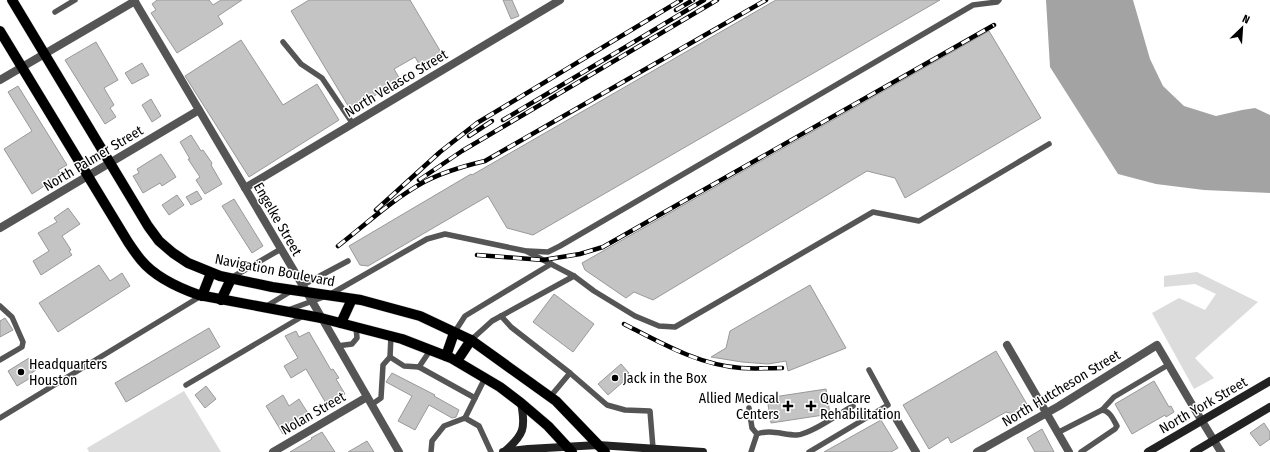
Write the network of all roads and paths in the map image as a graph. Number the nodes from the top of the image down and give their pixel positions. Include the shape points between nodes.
1 (12, 0) edge
2 (75, 0) edge
3 (134, 0) edge
4 (560, 0) edge
5 (999, 0) edge
6 (55, 12) dead end
7 (0, 31) edge
8 (283, 42) dead end
9 (45, 54) junction
10 (22, 67) junction
11 (0, 80) edge
12 (199, 110) junction
13 (353, 124) junction
14 (1049, 144) dead end
15 (110, 164) junction
16 (88, 176) junction
17 (245, 188) junction
18 (0, 228) edge
19 (281, 249) junction
20 (526, 251) junction
21 (348, 261) dead end
22 (551, 264) junction
23 (212, 273) junction
24 (574, 276) junction
25 (231, 278) junction
26 (301, 289) junction
27 (329, 295) junction
28 (202, 296) junction
29 (352, 299) junction
30 (221, 300) junction
31 (311, 302) junction
32 (0, 306) edge
33 (264, 308) junction
34 (284, 312) junction
35 (305, 315) junction
36 (501, 316) junction
37 (321, 318) junction
38 (341, 324) junction
39 (356, 327) junction
40 (454, 333) junction
41 (391, 336) junction
42 (471, 340) junction
43 (1007, 345) dead end
44 (337, 346) junction
45 (431, 349) junction
46 (390, 356) junction
47 (446, 356) junction
48 (0, 360) edge
49 (457, 361) junction
50 (1168, 365) junction
51 (419, 367) junction
52 (869, 370) dead end
53 (570, 373) junction
54 (485, 378) junction
55 (1270, 381) edge
56 (186, 385) dead end
57 (367, 397) junction
58 (550, 397) junction
59 (475, 398) junction
60 (521, 403) junction
61 (371, 405) junction
62 (853, 406) dead end
63 (1270, 407) edge
64 (749, 408) dead end
65 (1102, 410) junction
66 (1046, 413) junction
67 (0, 418) edge
68 (465, 418) junction
69 (897, 420) dead end
70 (1201, 421) junction
71 (1057, 432) junction
72 (757, 434) junction
73 (1214, 440) junction
74 (601, 448) edge
75 (652, 448) junction
76 (539, 450) edge
77 (570, 450) edge
78 (518, 451) edge
79 (272, 452) edge
80 (399, 452) edge
81 (431, 452) edge
82 (492, 452) edge
83 (503, 452) edge
84 (703, 452) edge
85 (751, 452) edge
86 (809, 452) edge
87 (916, 452) edge
88 (977, 452) edge
89 (1069, 452) edge
90 (1081, 452) edge
91 (1148, 452) edge
92 (1194, 452) edge
93 (1221, 452) edge

1 - 9 main road, Navigation Boulevard
2 - 6 lane
3 - 9 street
3 - 12 street, Engelke Street
4 - 13 street, North Velasco Street
5 - 20 lane via 973,5 560,246 548,252
7 - 10 main road
8 - 13 lane via 301,64 322,78
9 - 10 street
9 - 15 main road, Navigation Boulevard
10 - 11 street
10 - 16 main road
12 - 15 street, North Palmer Street
12 - 17 street, Engelke Street
13 - 17 street, North Velasco Street
14 - 24 lane via 919,221 873,212 675,327 659,326 635,316
15 - 16 street, North Palmer Street
15 - 23 main road, Navigation Boulevard via 160,241 173,253
16 - 18 street, North Palmer Street
16 - 28 main road via 141,261 158,275
17 - 19 street, Engelke Street
19 - 25 lane
19 - 26 street, Engelke Street
20 - 22 lane
20 - 27 lane via 444,234 427,239
21 - 26 lane
22 - 24 lane
22 - 40 lane via 465,316
23 - 25 main road, Navigation Boulevard
23 - 28 main road
24 - 36 lane
25 - 26 main road, Navigation Boulevard
25 - 30 main road
26 - 27 main road, Navigation Boulevard
26 - 31 street, Engelke Street
26 - 33 lane
27 - 29 main road, Navigation Boulevard
27 - 31 lane
28 - 30 main road
28 - 67 lane
29 - 38 main road
29 - 40 main road, Navigation Boulevard via 420,316
30 - 33 main road
31 - 34 lane
31 - 37 street, Engelke Street
32 - 48 lane via 12,317 23,342 22,347
33 - 34 main road
34 - 35 main road
35 - 37 main road
35 - 56 lane
36 - 42 lane
36 - 53 lane via 511,327
37 - 38 main road
37 - 44 street, Engelke Street
38 - 39 main road
39 - 41 main road
39 - 44 lane via 357,338 352,344
40 - 42 main road, Navigation Boulevard
40 - 47 main road
41 - 45 main road
41 - 46 lane
42 - 49 main road
42 - 58 main road, Navigation Boulevard
43 - 66 street
44 - 57 street, Engelke Street
45 - 47 main road
45 - 51 lane
46 - 51 lane via 404,366
46 - 61 lane via 383,365 381,398
47 - 49 main road
49 - 54 main road
50 - 65 lane via 1114,397
50 - 66 street, North Hutcheson Street via 1157,345
50 - 70 street
51 - 59 lane
52 - 86 lane via 888,405
53 - 58 lane
53 - 75 lane via 607,405 625,410 650,412
54 - 59 lane
54 - 60 main road
55 - 70 main road, North York Street
57 - 61 street, Engelke Street
57 - 79 street, Nolan Street
58 - 74 main road, Navigation Boulevard
59 - 68 lane
60 - 77 main road via 548,426
60 - 83 main road via 522,431 516,441
61 - 80 street, Engelke Street
62 - 72 lane via 800,435 766,431
63 - 73 main road
64 - 72 lane via 752,428
65 - 71 lane
65 - 90 lane via 1111,416 1117,426 1116,429
66 - 71 street
66 - 88 street, North Hutcheson Street
68 - 81 lane via 444,426 432,441
68 - 82 lane via 479,426
69 - 87 street
70 - 73 street
70 - 91 main road, North York Street
71 - 89 street
72 - 85 lane
73 - 92 main road
73 - 93 street
74 - 75 main road
74 - 77 main road
75 - 84 main road
76 - 77 main road
76 - 78 main road
78 - 83 main road

